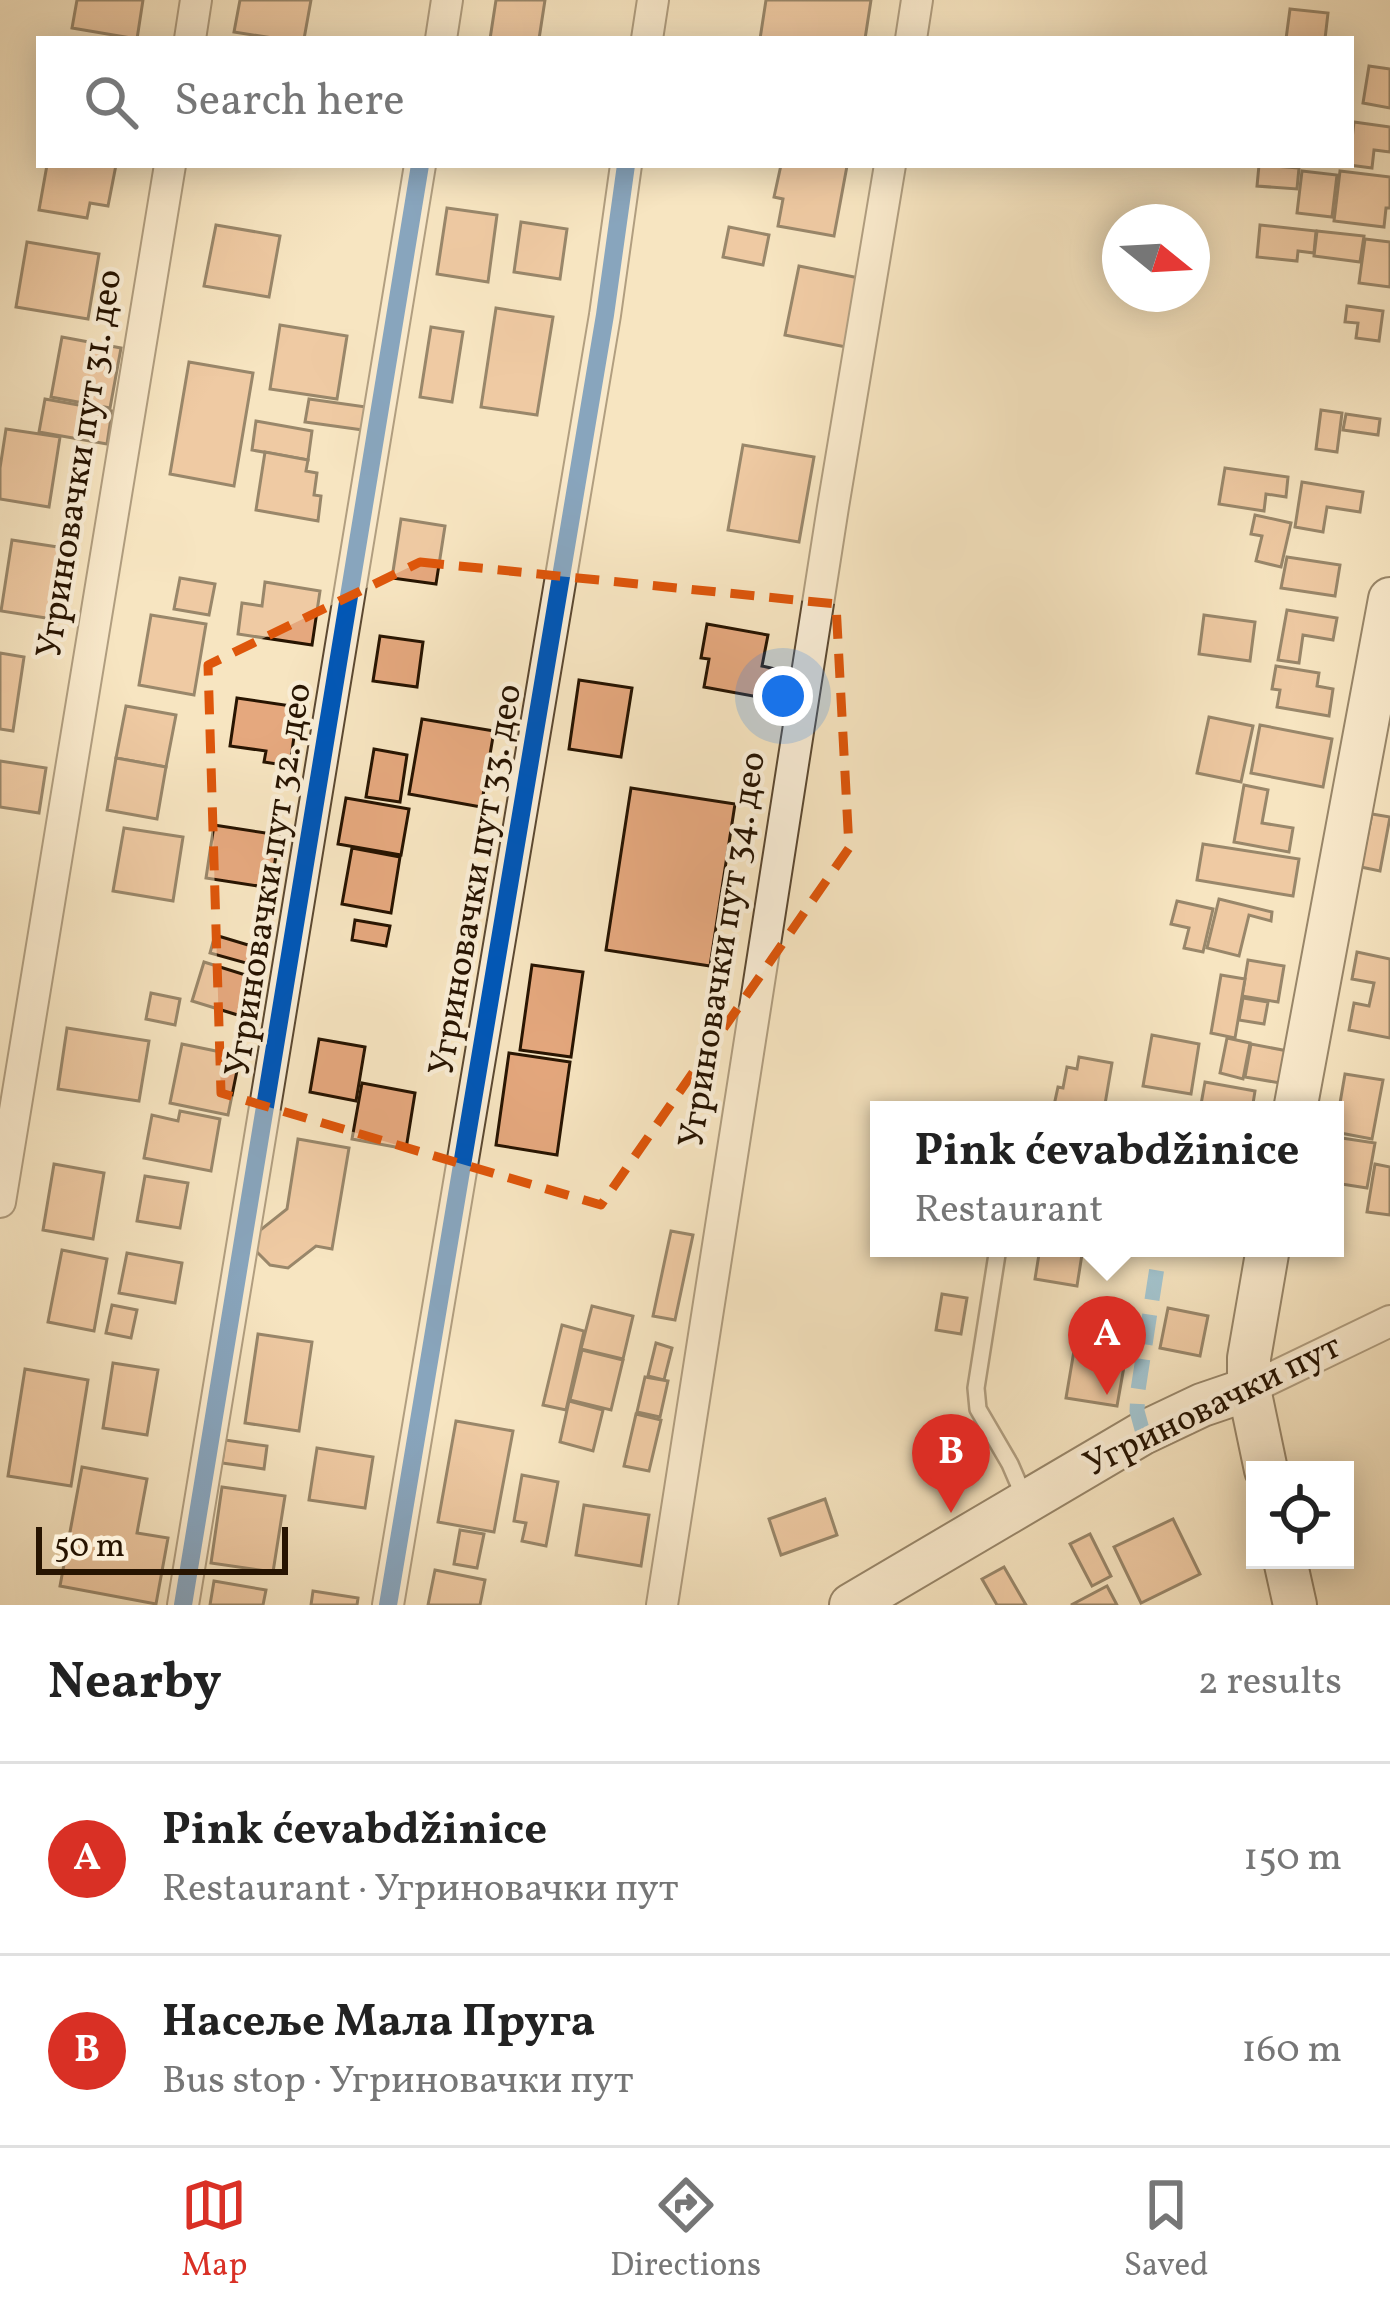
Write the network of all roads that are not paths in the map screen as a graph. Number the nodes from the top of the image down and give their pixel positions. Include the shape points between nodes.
1 (196, 0) edge
2 (447, 0) edge
3 (653, 0) edge
4 (917, 0) edge
5 (190, 36) edge
6 (441, 36) edge
7 (647, 36) edge
8 (911, 36) edge
9 (170, 168) edge
10 (420, 168) edge
11 (626, 168) edge
12 (889, 168) edge
13 (1390, 599) edge
14 (1297, 1101) edge
15 (0, 1202) edge
16 (997, 1257) edge
17 (1266, 1257) edge
18 (1390, 1321) edge
19 (1249, 1389) junction
20 (1264, 1461) edge
21 (1026, 1501) junction
22 (1288, 1569) edge
23 (184, 1605) edge
24 (388, 1605) edge
25 (662, 1605) edge
26 (850, 1605) edge
27 (1295, 1605) edge

1 - 5 street
2 - 6 street
3 - 7 street
4 - 8 street
9 - 15 street, Угриновачки пут 31. део
10 - 23 street, Угриновачки пут 32. део
11 - 24 street, Угриновачки пут 33. део
12 - 25 street, Угриновачки пут 34. део
13 - 14 street
16 - 21 lane via 976,1388
17 - 19 street
18 - 19 street, Угриновачки пут
19 - 20 street
19 - 21 street, Угриновачки пут via 1143,1432
21 - 26 street, Угриновачки пут
22 - 27 street

